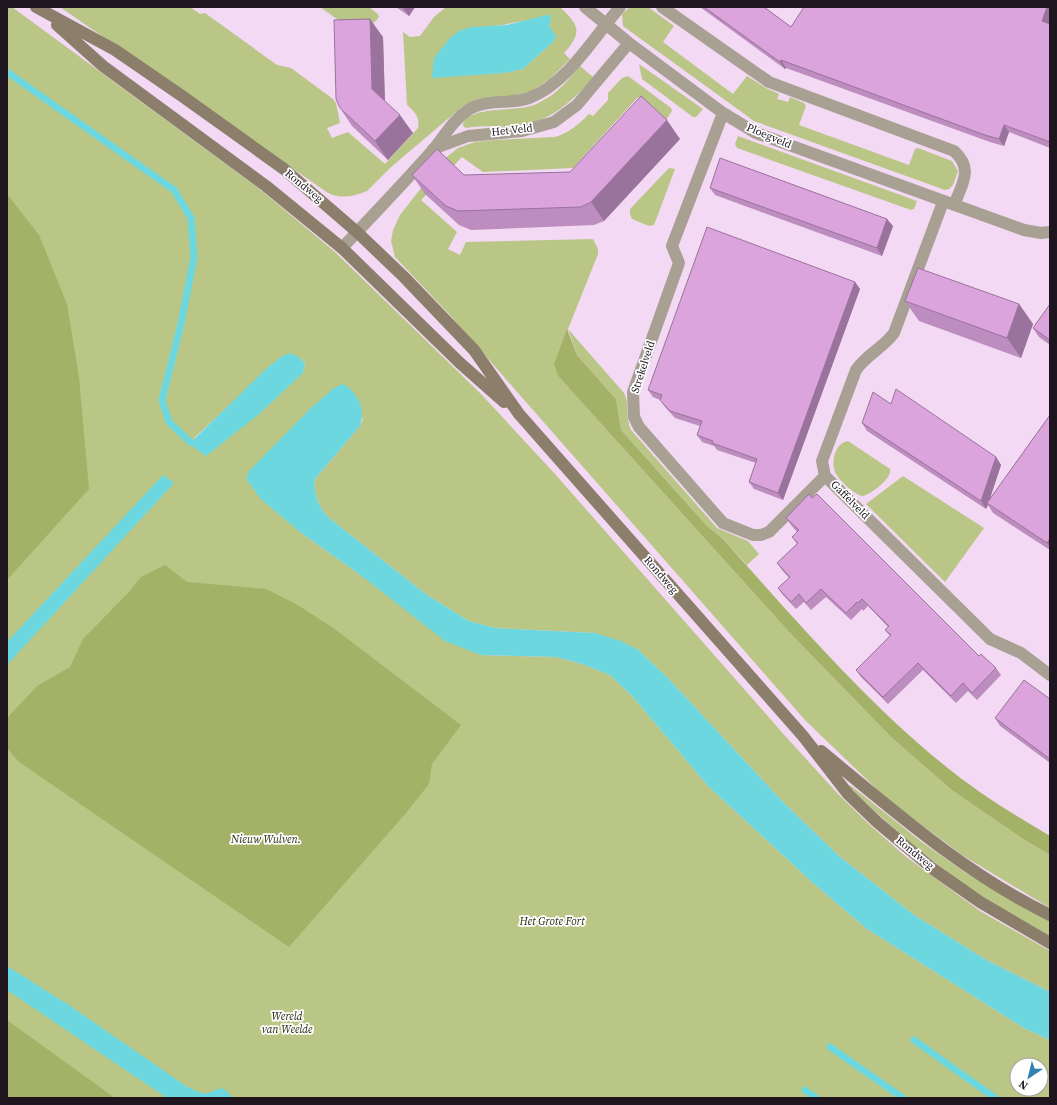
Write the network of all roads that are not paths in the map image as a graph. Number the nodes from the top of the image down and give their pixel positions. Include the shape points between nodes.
1 (585, 7) edge
2 (620, 7) edge
3 (662, 7) edge
4 (40, 9) edge
5 (605, 24) junction
6 (629, 43) junction
7 (723, 113) junction
8 (433, 150) junction
9 (949, 204) junction
10 (357, 232) junction
11 (1050, 232) edge
12 (342, 248) junction
13 (519, 414) junction
14 (825, 476) junction
15 (1050, 675) edge
16 (803, 736) junction
17 (1050, 915) edge
18 (1050, 943) edge

1 - 5 street, Ploegveld
2 - 5 street
3 - 9 street via 768,82 954,151 963,162 966,173
4 - 10 main road, Rondweg via 115,50 182,96 284,169
4 - 12 main road, Rondweg via 103,66 266,186
5 - 6 street, Ploegveld
5 - 8 street, Het Veld via 577,60 542,93 512,102 480,104 455,120
6 - 7 street, Ploegveld
6 - 8 street, Het Veld via 577,105 554,122 522,131 468,136
7 - 9 street, Ploegveld via 756,133
7 - 14 street, Strekelveld via 672,246 679,263 633,392 634,417 639,428 723,523 753,535 769,532
8 - 10 street, Het Veld
9 - 11 street, Ploegveld via 1024,230
9 - 14 street, Gaffelveld via 894,333 856,370 822,461
10 - 12 street, Het Veld
10 - 13 main road, Rondweg via 474,350
12 - 13 main road, Rondweg via 460,363
13 - 16 main road, Rondweg
14 - 15 street, Gaffelveld via 990,639 1020,653
16 - 17 main road, Rondweg via 932,841 977,873
16 - 18 main road, Rondweg via 848,794 899,841 980,902

